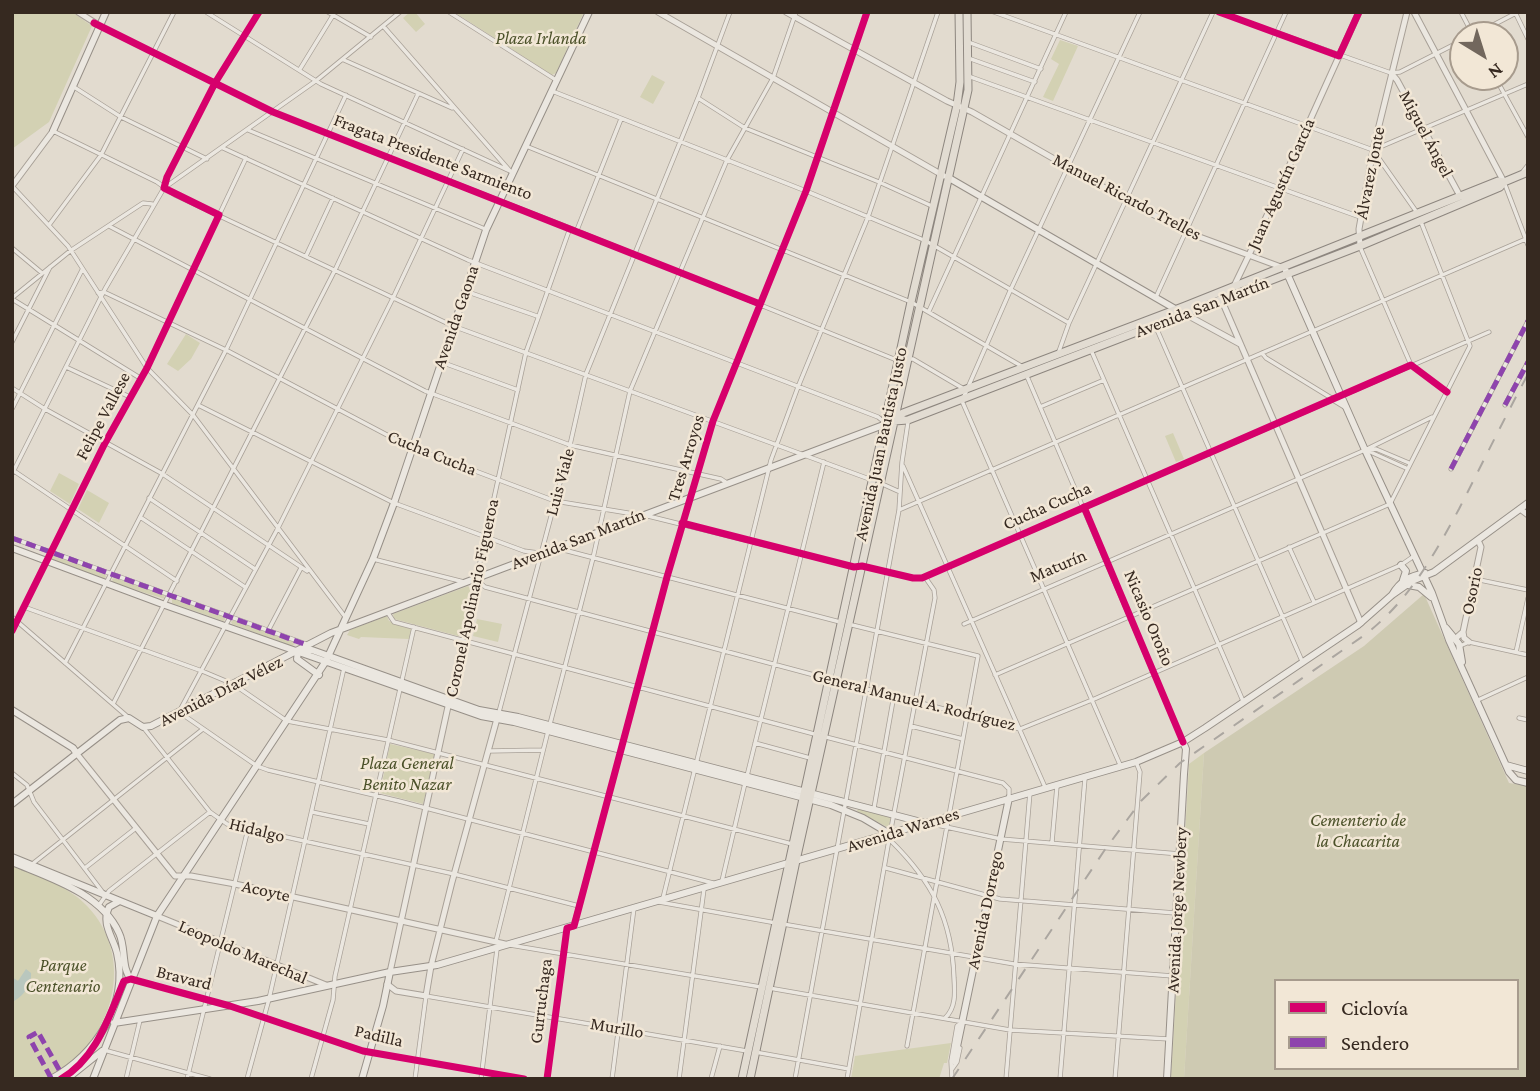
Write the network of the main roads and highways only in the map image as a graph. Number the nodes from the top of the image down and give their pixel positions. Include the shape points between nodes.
1 (106, 12) edge
2 (589, 12) edge
3 (959, 12) edge
4 (967, 12) edge
5 (961, 106) junction
6 (53, 131) road end
7 (1525, 174) edge
8 (949, 178) junction
9 (1504, 181) junction
10 (1418, 216) junction
11 (929, 243) junction
12 (1281, 267) junction
13 (1289, 273) junction
14 (915, 304) junction
15 (1176, 309) junction
16 (1185, 314) junction
17 (1059, 358) junction
18 (1025, 371) junction
19 (894, 421) junction
20 (886, 424) junction
21 (877, 482) junction
22 (1528, 503) edge
23 (12, 548) edge
24 (1401, 565) road end
25 (1434, 572) junction
26 (1425, 579) junction
27 (1404, 584) junction
28 (1432, 598) junction
29 (345, 618) junction
30 (356, 624) junction
31 (341, 629) junction
32 (298, 651) junction
33 (327, 659) junction
34 (318, 675) junction
35 (400, 684) junction
36 (12, 710) edge
37 (143, 727) joint
38 (820, 736) junction
39 (1183, 742) junction
40 (77, 754) junction
41 (1506, 765) junction
42 (1528, 771) edge
43 (1528, 783) edge
44 (807, 796) junction
45 (1009, 798) junction
46 (833, 802) junction
47 (12, 804) edge
48 (926, 823) junction
49 (877, 826) junction
50 (890, 837) junction
51 (876, 839) junction
52 (12, 859) edge
53 (792, 863) junction
54 (29, 866) junction
55 (118, 902) junction
56 (106, 915) junction
57 (157, 916) junction
58 (124, 948) junction
59 (141, 952) junction
60 (390, 972) junction
61 (373, 977) junction
62 (131, 979) junction
63 (387, 984) junction
64 (765, 987) junction
65 (114, 1023) junction
66 (92, 1047) junction
67 (103, 1050) junction
68 (954, 1062) road end
69 (67, 1076) edge
70 (53, 1078) edge
71 (93, 1079) edge
72 (362, 1079) edge
73 (742, 1079) edge
74 (750, 1079) edge
75 (1167, 1079) edge

1 - 6 main road
2 - 29 main road, Avenida Gaona via 486,230 394,503
3 - 5 main road, Avenida Juan Bautista Justo
4 - 5 main road, Avenida Juan Bautista Justo via 968,76
5 - 8 main road, Avenida Juan Bautista Justo
5 - 11 main road, Avenida Juan Bautista Justo via 941,174
7 - 9 main road, Avenida San Martín
8 - 11 main road, Avenida Juan Bautista Justo
8 - 15 main road
9 - 10 main road, Avenida San Martín
9 - 10 main road, Avenida San Martín via 1500,187
10 - 12 main road, Avenida San Martín
10 - 13 main road, Avenida San Martín via 1360,246
11 - 14 main road, Avenida Juan Bautista Justo
12 - 13 main road, Manuel Ricardo Trelles
12 - 15 main road, Avenida San Martín
13 - 16 main road, Avenida San Martín
13 - 26 main road
14 - 19 main road, Avenida Juan Bautista Justo
14 - 20 main road, Avenida Juan Bautista Justo
15 - 16 main road
15 - 17 main road, Avenida San Martín
16 - 17 main road, Avenida San Martín
17 - 18 main road, Avenida San Martín
18 - 19 main road, Avenida San Martín via 908,420
18 - 19 main road, Avenida San Martín via 903,413
19 - 20 main road, Avenida San Martín
19 - 21 main road, Avenida Juan Bautista Justo
20 - 21 main road, Avenida Juan Bautista Justo
20 - 30 main road, Avenida San Martín
21 - 38 main road, Avenida Juan Bautista Justo
22 - 25 main road, Avenida Warnes
23 - 32 main road
24 - 27 main road via 1406,570
25 - 26 main road
25 - 26 main road, Avenida Warnes
26 - 27 main road, Avenida Warnes
26 - 28 main road
27 - 28 main road via 1419,587
27 - 39 main road, Avenida Warnes via 1361,623
28 - 41 main road
29 - 30 main road
29 - 31 main road, Avenida Gaona
30 - 31 main road, Avenida San Martín
31 - 32 main road
31 - 33 main road, Avenida Gaona
32 - 33 main road via 312,650
32 - 34 main road via 297,659
32 - 37 main road, Avenida Díaz Vélez
33 - 34 main road, Avenida Gaona
33 - 35 main road
33 - 35 main road
34 - 57 main road, Avenida Gaona
35 - 44 main road via 514,722
36 - 40 main road
37 - 40 main road, Hidalgo via 129,718 120,720
38 - 44 main road, Avenida Juan Bautista Justo
38 - 44 main road, Avenida Juan Bautista Justo via 811,758
39 - 45 main road, Avenida Warnes via 1136,762
39 - 75 main road, Avenida Jorge Newbery
40 - 47 main road
41 - 42 main road
41 - 43 main road via 1516,780
44 - 46 main road
44 - 53 main road, Avenida Juan Bautista Justo
44 - 53 main road, Avenida Juan Bautista Justo via 792,844
45 - 48 main road, Avenida Warnes
45 - 68 main road, Avenida Dorrego
46 - 48 main road
46 - 49 main road
48 - 50 main road, Avenida Warnes
49 - 50 main road
49 - 51 main road
50 - 51 main road, Avenida Warnes
51 - 53 main road, Avenida Warnes
52 - 54 main road
53 - 60 main road, Avenida Warnes via 510,945
53 - 64 main road, Avenida Juan Bautista Justo
54 - 55 main road
54 - 56 main road via 71,887
55 - 56 main road
55 - 57 main road
56 - 58 main road
56 - 66 main road via 120,980 105,1026
57 - 59 main road, Avenida Gaona
58 - 59 main road via 132,954
58 - 62 main road
59 - 62 main road, Avenida Gaona
60 - 61 main road, Avenida Warnes
60 - 63 main road
61 - 63 main road
61 - 65 main road, Avenida Warnes via 230,1006
62 - 65 main road, Avenida Gaona
63 - 72 main road
64 - 73 main road, Avenida Juan Bautista Justo
64 - 74 main road, Avenida Juan Bautista Justo
65 - 67 main road, Avenida Gaona
66 - 67 main road
66 - 69 main road
67 - 69 main road
67 - 71 main road, Avenida Gaona
69 - 70 main road

